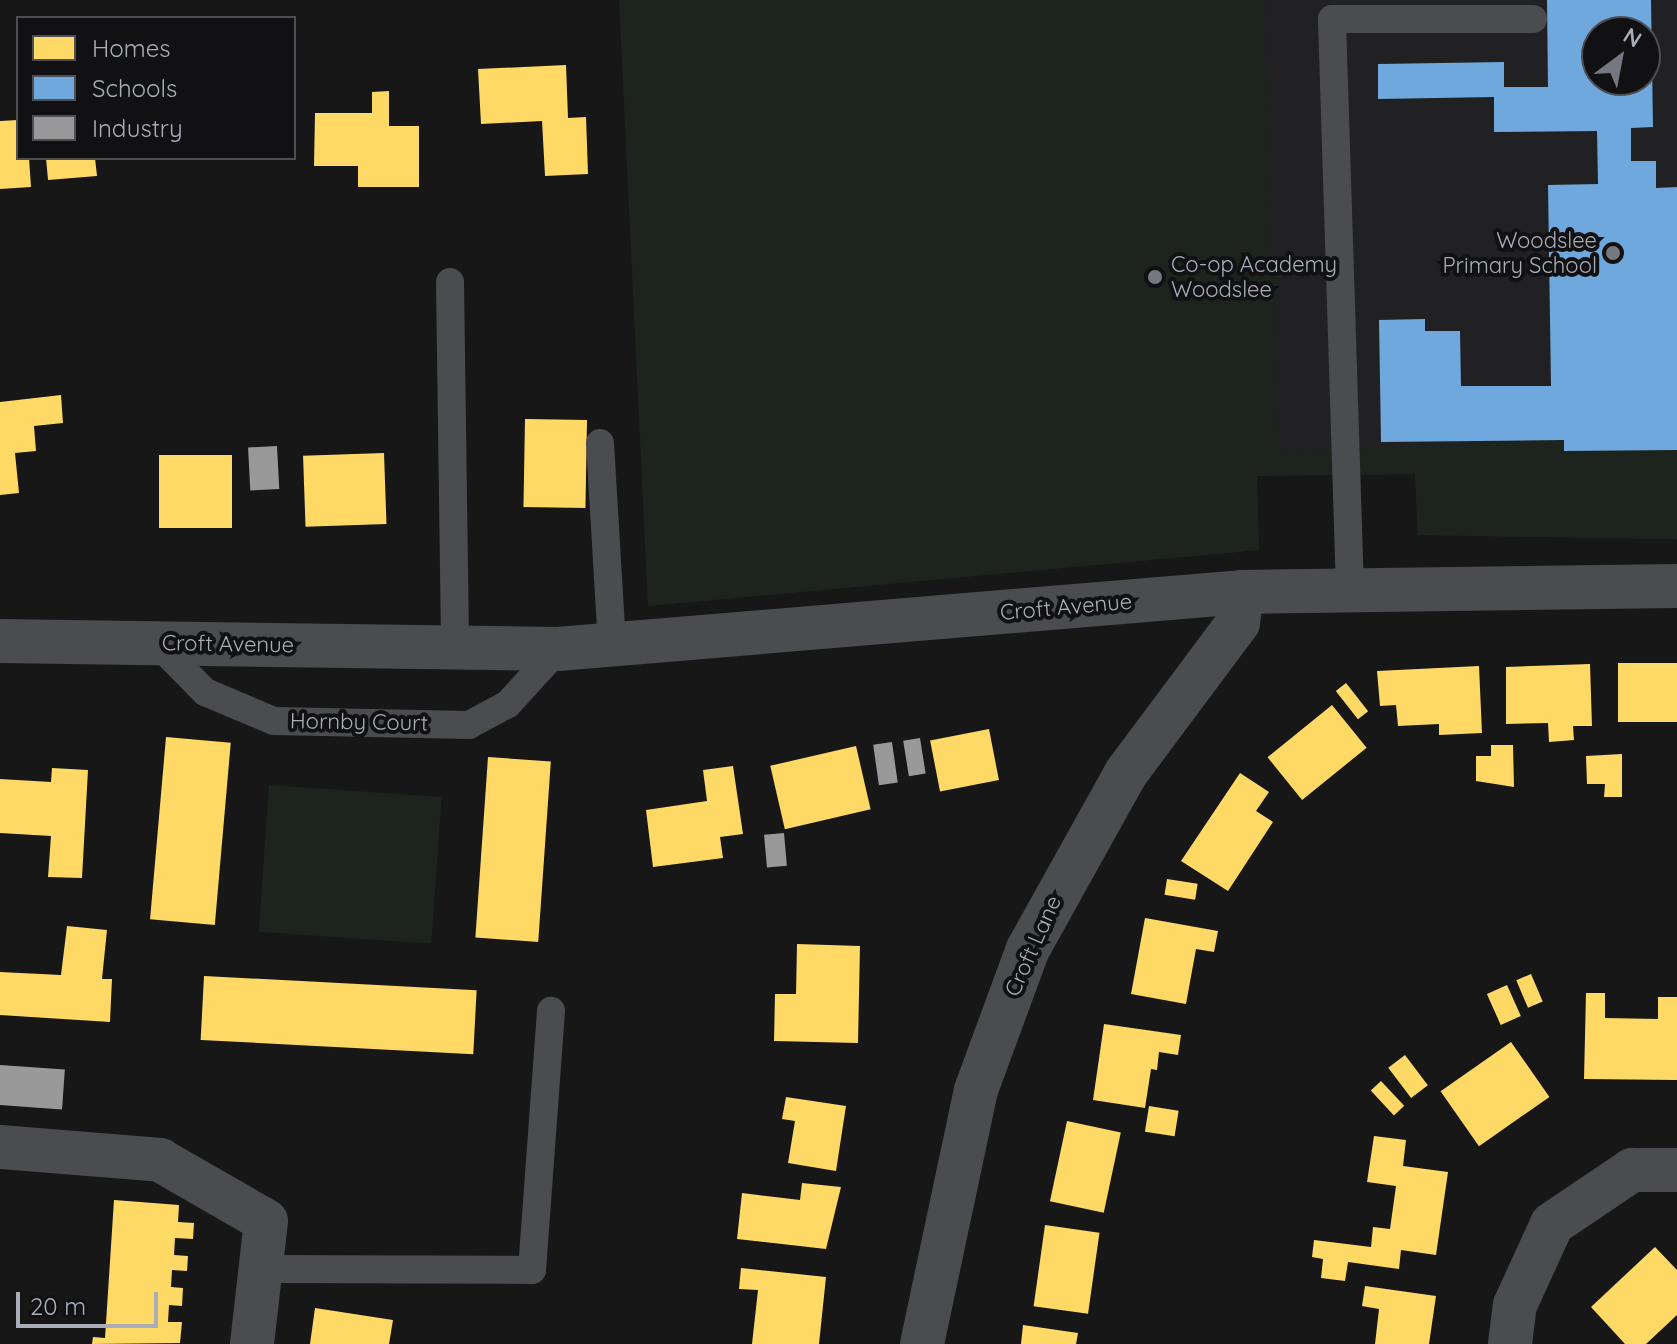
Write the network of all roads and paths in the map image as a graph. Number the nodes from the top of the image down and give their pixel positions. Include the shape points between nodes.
1 (1533, 19) dead end
2 (450, 282) dead end
3 (600, 443) dead end
4 (1677, 586) edge
5 (1350, 590) junction
6 (1242, 592) junction
7 (0, 641) edge
8 (157, 643) junction
9 (612, 644) junction
10 (455, 647) junction
11 (558, 649) junction
12 (551, 1011) dead end
13 (0, 1147) edge
14 (1677, 1170) edge
15 (261, 1269) junction
16 (252, 1344) edge
17 (922, 1344) edge
18 (1510, 1344) edge

1 - 5 lane via 1332,19
2 - 10 lane
3 - 9 lane
4 - 5 street, Croft Avenue
5 - 6 street, Croft Avenue
6 - 9 street, Croft Avenue
6 - 17 street, Croft Lane via 1238,623 1126,773 1028,949 976,1090
7 - 8 street, Croft Avenue
8 - 10 street, Croft Avenue
8 - 11 lane, Hornby Court via 205,692 274,721 469,725 508,704
9 - 11 street, Croft Avenue
10 - 11 street, Croft Avenue
12 - 15 lane via 532,1270
13 - 15 street via 160,1160 266,1221
14 - 18 street via 1632,1170 1552,1224 1515,1305
15 - 16 street

